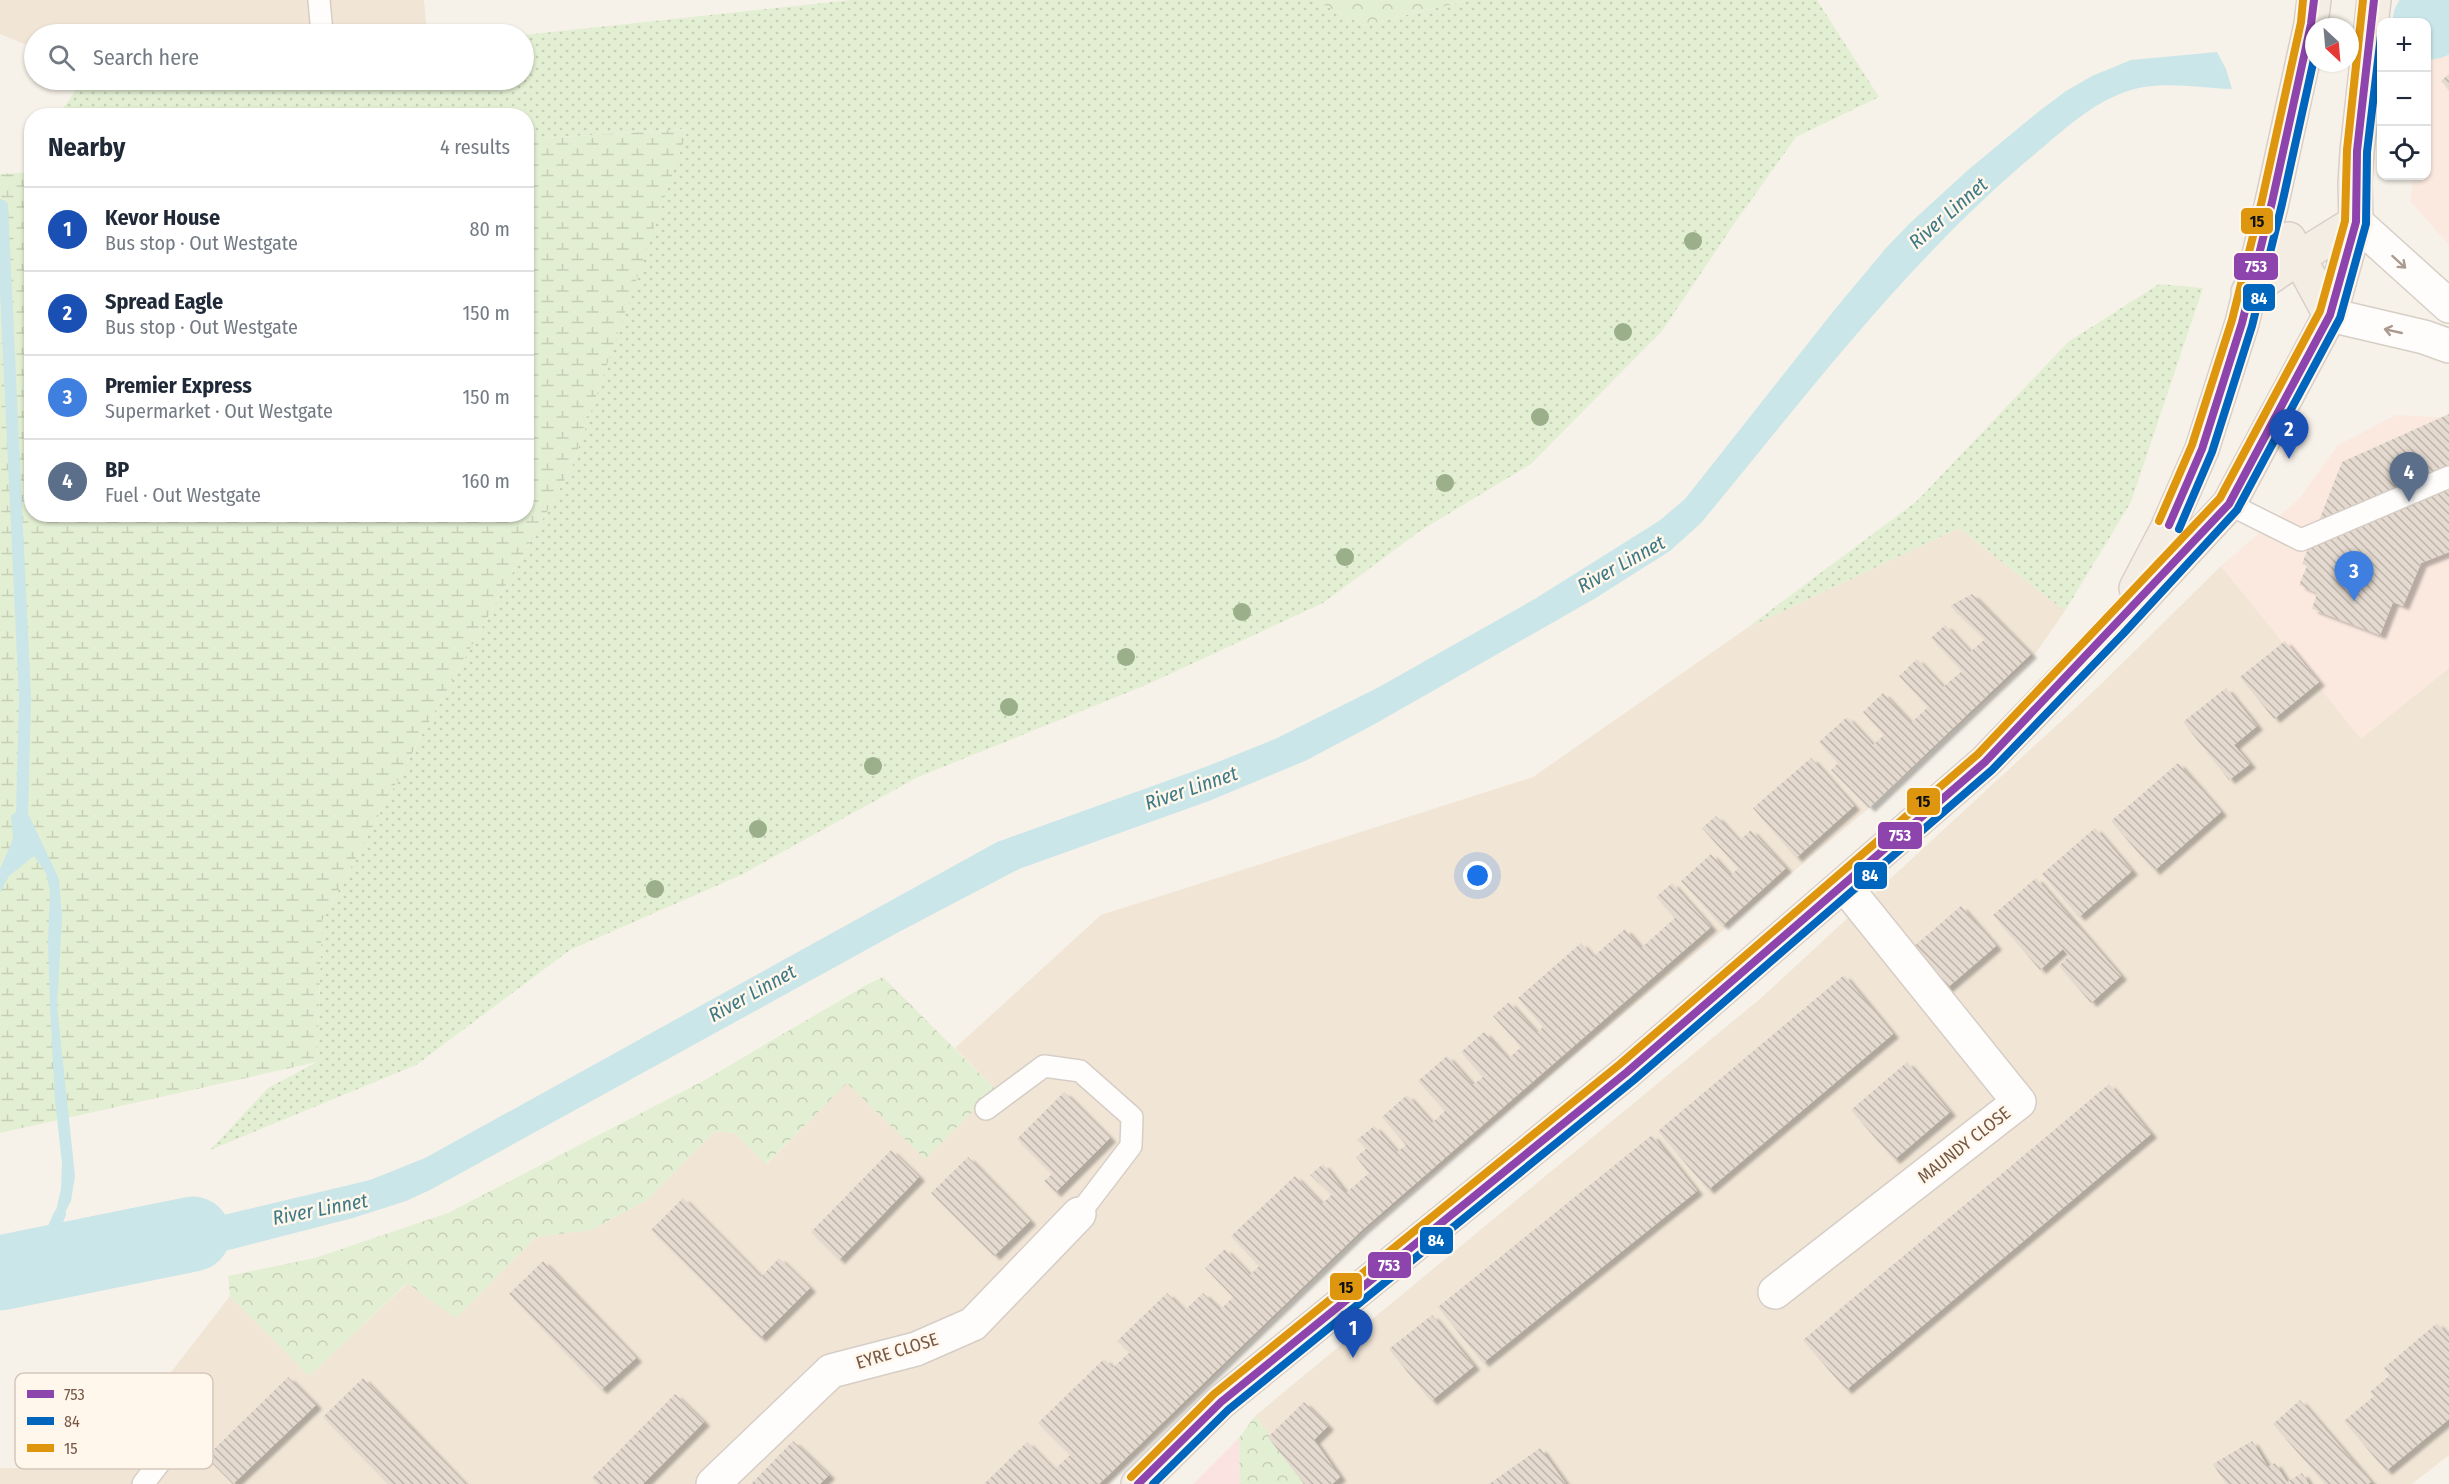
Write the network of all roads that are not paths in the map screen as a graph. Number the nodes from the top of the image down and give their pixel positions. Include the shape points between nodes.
1 (320, 0) edge
2 (2314, 0) edge
3 (2374, 0) edge
4 (321, 24) edge
5 (2272, 202) junction
6 (2356, 222) junction
7 (2298, 258) junction
8 (2248, 292) junction
9 (2449, 306) edge
10 (2330, 315) junction
11 (2449, 346) edge
12 (2449, 477) edge
13 (2229, 504) junction
14 (2115, 627) junction
15 (1844, 885) junction
16 (986, 1109) dead end
17 (1079, 1214) joint
18 (1775, 1292) dead end
19 (155, 1469) edge
20 (143, 1484) edge
21 (712, 1484) edge
22 (1138, 1484) edge

1 - 4 lane
2 - 5 main road
3 - 6 main road via 2357,151
5 - 7 main road
5 - 8 main road
6 - 7 main road
6 -> 9 street
6 - 10 main road
7 - 8 main road
7 - 10 main road
8 - 14 main road via 2202,449 2167,529
11 -> 10 street
10 - 13 main road
12 - 13 lane via 2301,540
13 - 14 main road
14 - 15 main road via 1985,762
15 - 18 street, MAUNDY CLOSE via 2019,1102
15 - 22 main road via 1628,1072 1221,1402
16 - 17 lane via 1044,1066 1080,1071 1132,1117 1131,1146
17 - 21 street, EYRE CLOSE via 973,1324 916,1349 831,1371
19 - 20 lane

